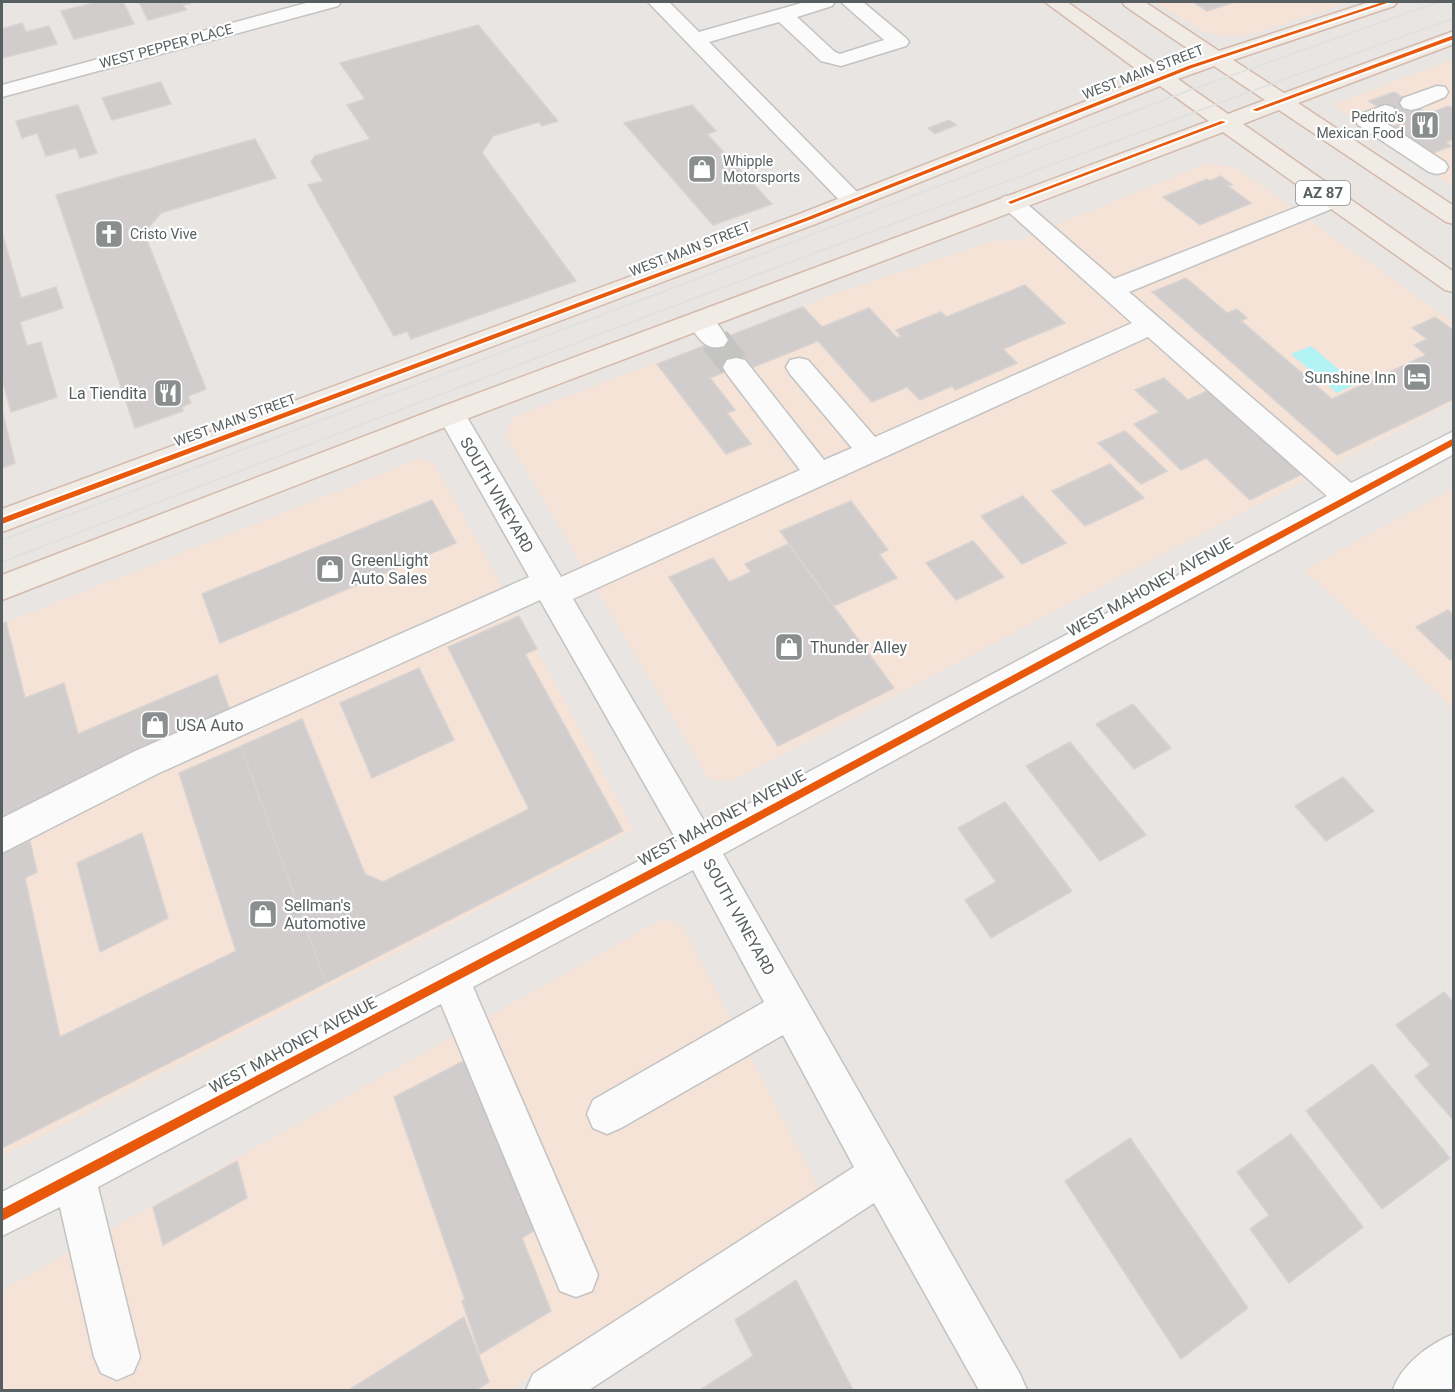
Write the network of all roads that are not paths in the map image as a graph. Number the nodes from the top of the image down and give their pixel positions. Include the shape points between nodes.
1 (331, 2) edge
2 (658, 2) edge
3 (825, 2) edge
4 (851, 2) edge
5 (1055, 2) edge
6 (1132, 2) edge
7 (1387, 2) edge
8 (260, 10) edge
9 (782, 14) junction
10 (694, 40) junction
11 (1451, 40) edge
12 (1218, 58) junction
13 (1162, 78) junction
14 (2, 91) edge
15 (1437, 92) dead end
16 (1282, 100) junction
17 (1410, 103) dead end
18 (1385, 112) dead end
19 (1223, 122) junction
20 (1437, 167) dead end
21 (1333, 200) junction
22 (853, 201) junction
23 (1011, 202) junction
24 (1454, 217) edge
25 (1454, 284) edge
26 (1111, 290) junction
27 (1152, 325) junction
28 (736, 367) tunnel mouth
29 (799, 367) dead end
30 (451, 414) junction
31 (1454, 441) edge
32 (871, 451) junction
33 (819, 474) junction
34 (1347, 497) junction
35 (2, 521) edge
36 (2, 588) edge
37 (550, 589) junction
38 (2, 836) edge
39 (700, 848) junction
40 (450, 979) junction
41 (790, 1010) junction
42 (607, 1114) dead end
43 (881, 1174) junction
44 (74, 1177) junction
45 (2, 1215) edge
46 (576, 1275) dead end
47 (117, 1357) dead end
48 (1454, 1357) edge
49 (549, 1390) edge
50 (1004, 1390) edge
51 (1416, 1390) edge

1 - 8 street, WEST PEPPER PLACE
2 - 10 street
3 - 9 street
4 - 9 street via 899,42 841,60 828,57
5 - 13 main road, AZ 87
6 - 12 main road
7 - 12 main road, WEST MAIN STREET
8 - 14 street, WEST PEPPER PLACE
9 - 10 street
10 - 22 street
11 - 16 main road
12 - 13 main road, WEST MAIN STREET
12 - 16 main road
13 - 19 main road, AZ 87
13 - 22 main road, WEST MAIN STREET
15 - 17 street
16 - 19 main road
16 - 24 main road
18 - 20 street via 1366,120
19 - 21 main road, AZ 87
19 - 23 main road
21 - 25 main road, AZ 87
21 - 26 street
22 - 35 main road, WEST MAIN STREET
23 - 26 street
23 - 30 main road via 708,330
26 - 27 street
27 - 32 street
27 - 34 street
28 - 33 street
29 - 32 street
30 - 36 main road
30 - 37 street, SOUTH VINEYARD
31 - 34 street, WEST MAHONEY AVENUE
32 - 33 street
33 - 37 street
34 - 39 street, WEST MAHONEY AVENUE
37 - 38 street via 145,763
37 - 39 street, SOUTH VINEYARD
39 - 40 street, WEST MAHONEY AVENUE
39 - 41 street, SOUTH VINEYARD
40 - 44 street, WEST MAHONEY AVENUE
40 - 46 street
41 - 42 street
41 - 43 street, SOUTH VINEYARD
43 - 49 street
43 - 50 street, SOUTH VINEYARD
44 - 45 street, WEST MAHONEY AVENUE
44 - 47 street
48 - 51 street

